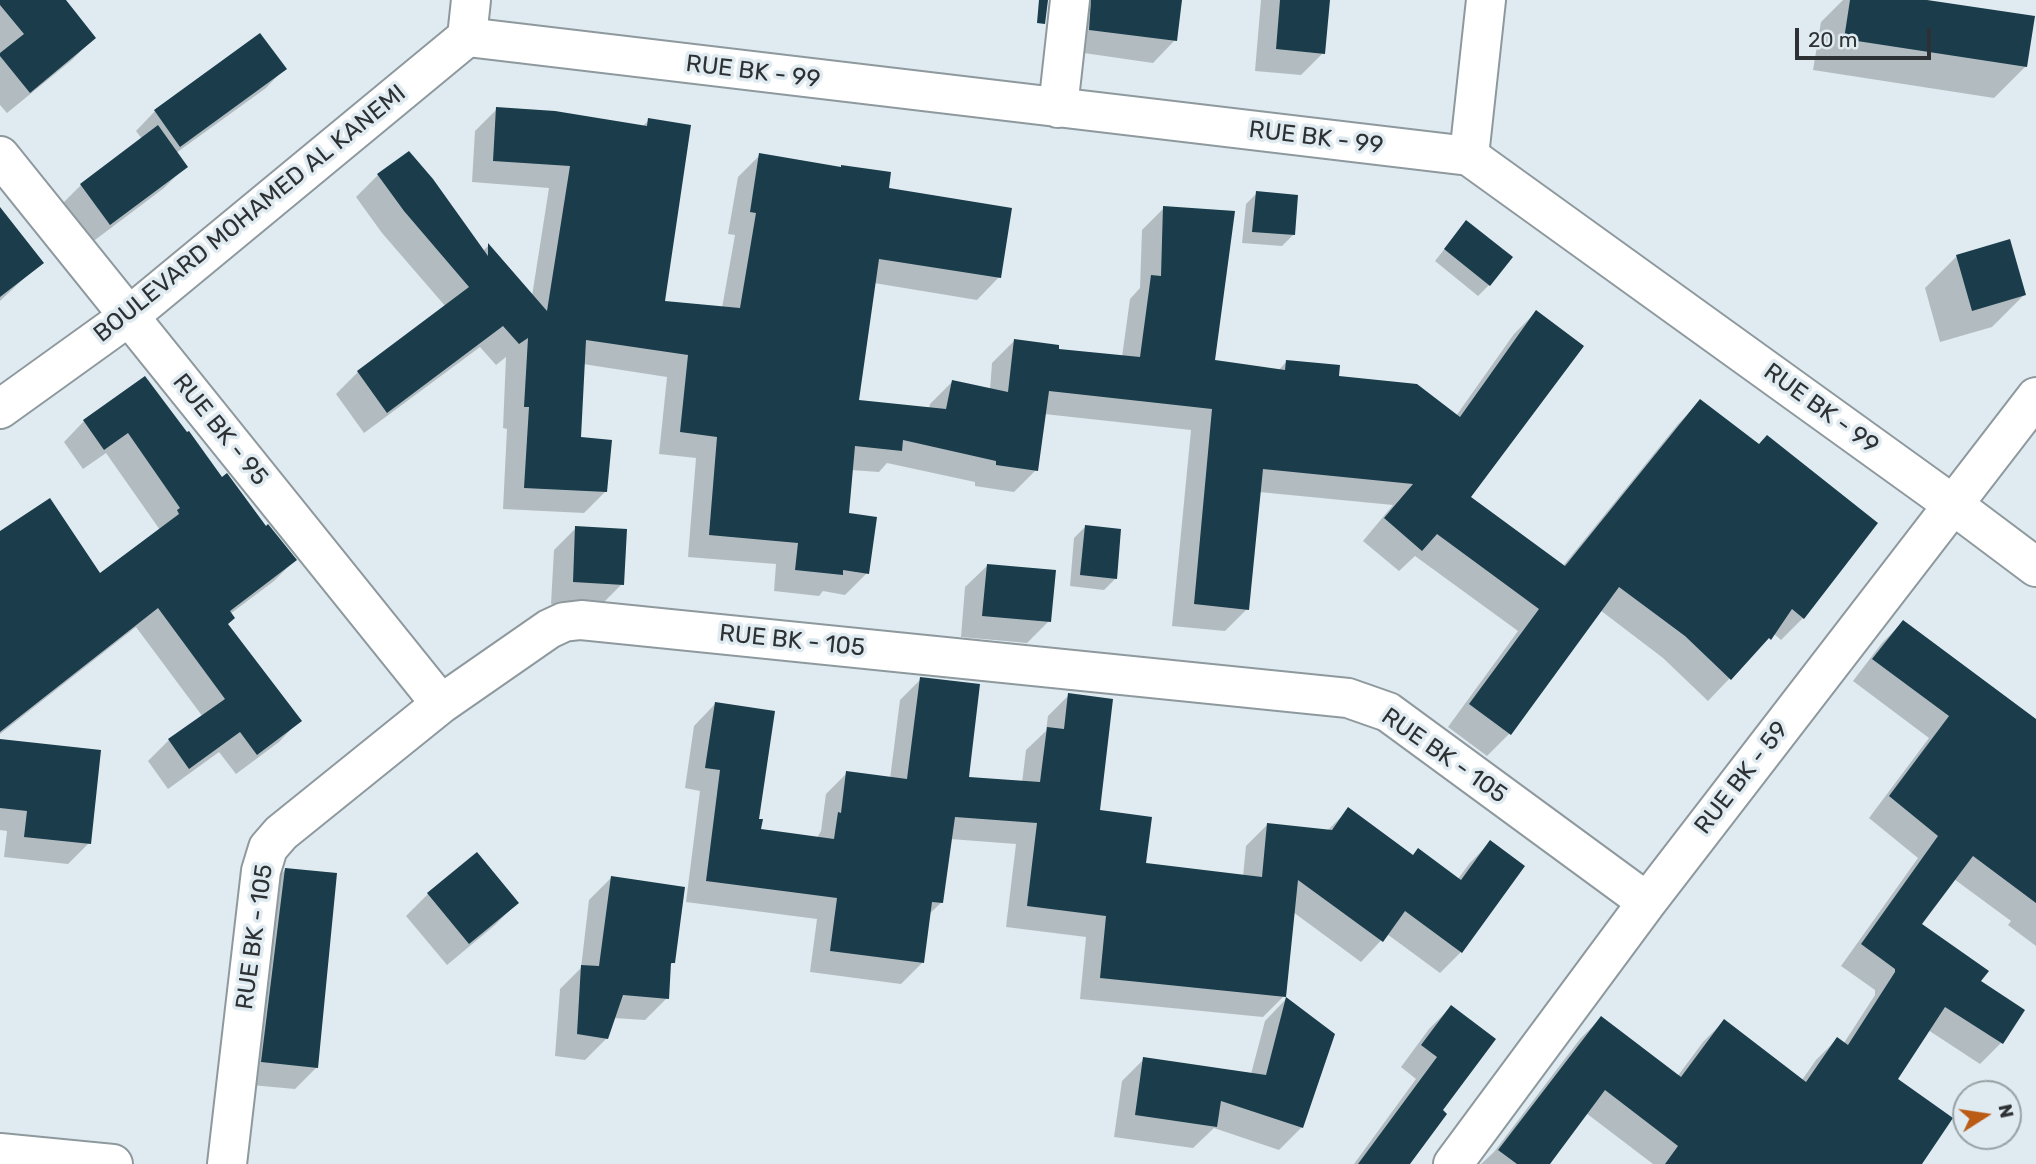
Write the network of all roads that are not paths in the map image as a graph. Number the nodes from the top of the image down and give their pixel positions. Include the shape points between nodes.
1 (471, 0) edge
2 (1070, 0) edge
3 (1486, 0) edge
4 (467, 37) junction
5 (1058, 108) junction
6 (0, 156) edge
7 (1469, 156) junction
8 (128, 317) junction
9 (2036, 397) edge
10 (0, 409) edge
11 (1952, 504) junction
12 (2036, 567) edge
13 (441, 704) junction
14 (1647, 902) junction
15 (0, 1153) edge
16 (113, 1164) edge
17 (227, 1164) edge
18 (1453, 1164) edge

1 - 4 street
2 - 5 street
3 - 7 street
4 - 5 street, RUE BK - 99
4 - 8 street, BOULEVARD MOHAMED AL KANEMI
5 - 7 street, RUE BK - 99
6 - 8 street, RUE BK - 95
7 - 11 street, RUE BK - 99
8 - 10 street, BOULEVARD MOHAMED AL KANEMI
8 - 13 street, RUE BK - 95
9 - 11 street, RUE BK - 59
11 - 12 street, RUE BK - 99
11 - 14 street, RUE BK - 59
13 - 14 street, RUE BK - 105 via 549,629 581,620 1348,698 1388,712
13 - 17 street, RUE BK - 105 via 268,848 261,871
14 - 18 street, RUE BK - 59
15 - 16 street

